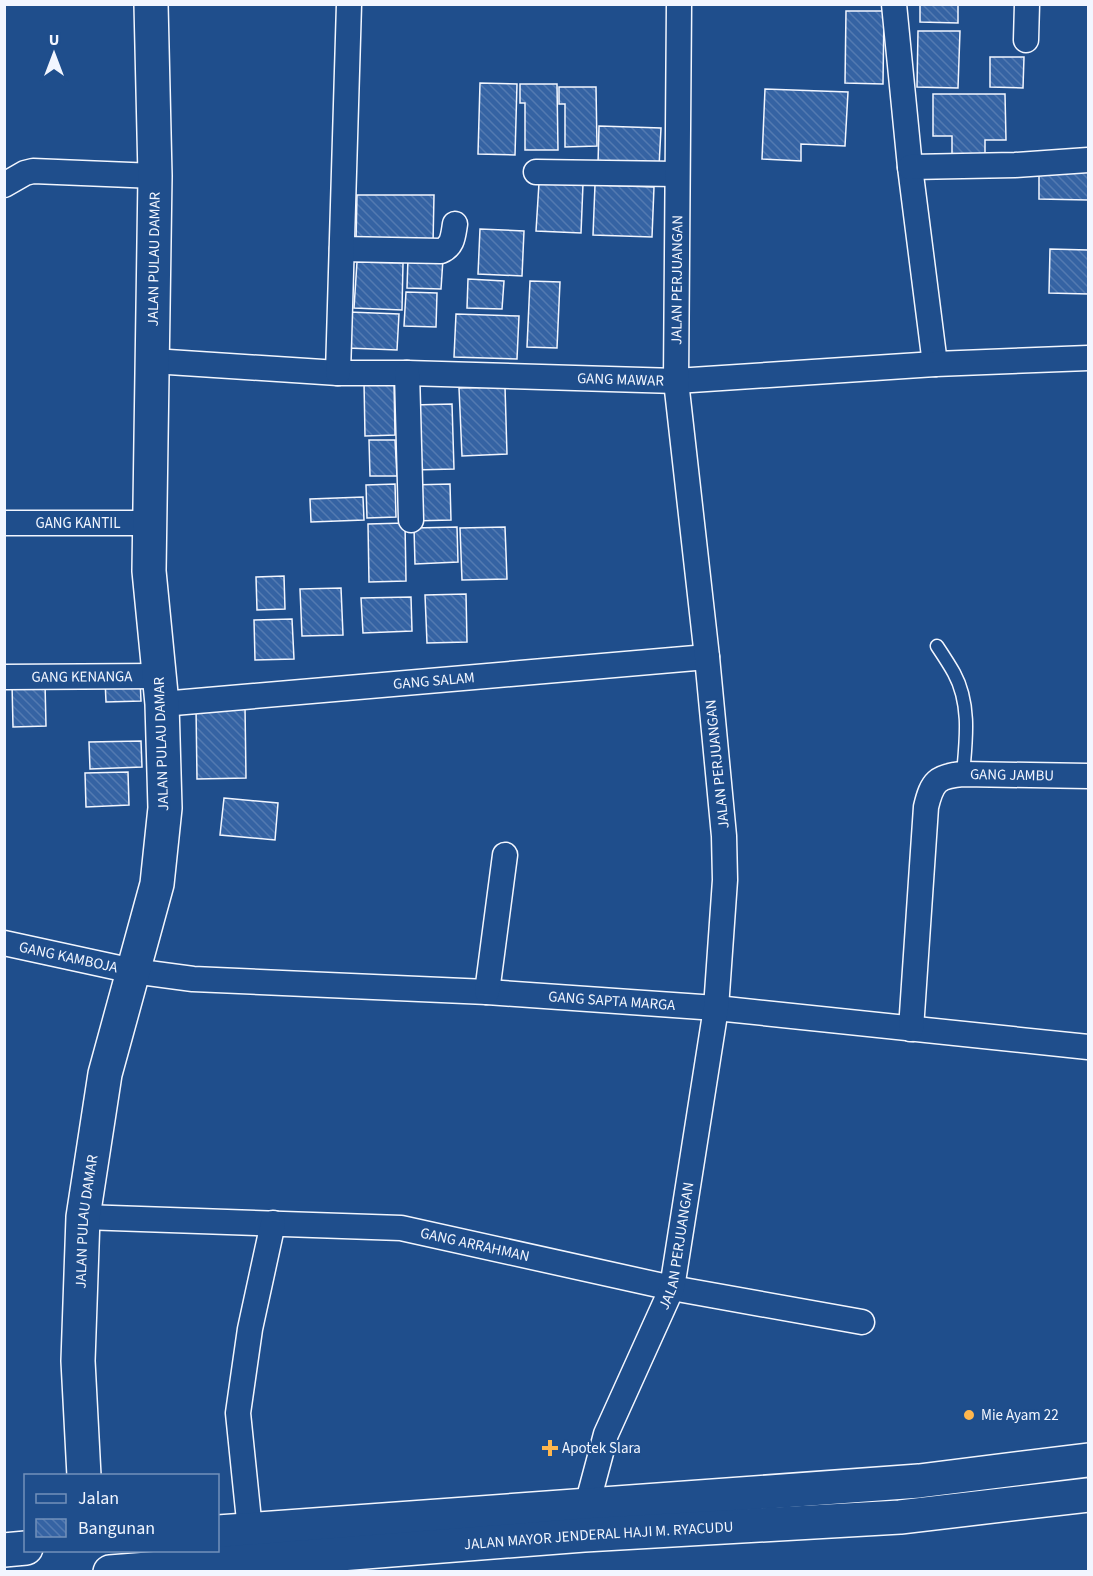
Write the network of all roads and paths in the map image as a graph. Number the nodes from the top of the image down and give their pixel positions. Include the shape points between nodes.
1 (151, 4) edge
2 (350, 4) edge
3 (679, 4) edge
4 (894, 4) edge
5 (1027, 4) edge
6 (1026, 40) dead end
7 (1089, 160) edge
8 (910, 167) junction
9 (536, 172) dead end
10 (677, 174) junction
11 (154, 176) junction
12 (4, 185) edge
13 (456, 224) dead end
14 (342, 249) junction
15 (1089, 358) edge
16 (153, 361) junction
17 (935, 364) junction
18 (338, 373) junction
19 (407, 373) junction
20 (676, 381) junction
21 (411, 520) dead end
22 (4, 523) edge
23 (151, 523) junction
24 (937, 646) dead end
25 (707, 657) junction
26 (4, 677) edge
27 (160, 690) junction
28 (963, 774) junction
29 (1089, 776) edge
30 (505, 855) dead end
31 (4, 943) edge
32 (133, 971) junction
33 (487, 992) junction
34 (716, 1008) junction
35 (911, 1029) junction
36 (1089, 1047) edge
37 (83, 1216) junction
38 (273, 1223) junction
39 (672, 1288) junction
40 (862, 1322) dead end
41 (1089, 1460) edge
42 (84, 1474) edge
43 (919, 1481) junction
44 (877, 1485) junction
45 (1089, 1495) edge
46 (587, 1505) junction
47 (923, 1515) junction
48 (878, 1519) junction
49 (250, 1530) junction
50 (219, 1532) edge
51 (24, 1548) edge
52 (4, 1550) edge
53 (110, 1572) edge

1 - 11 main road, JALAN PULAU DAMAR
2 - 14 street
3 - 10 street, JALAN PERJUANGAN
4 - 8 street
5 - 6 street
7 - 8 street
8 - 17 street
9 - 10 street
10 - 20 street, JALAN PERJUANGAN
11 - 12 street via 33,171
11 - 16 main road, JALAN PULAU DAMAR
13 - 14 street via 452,242 441,251
14 - 18 street
15 - 17 street, GANG MAWAR
16 - 18 street, GANG MAWAR
16 - 23 main road, JALAN PULAU DAMAR
17 - 20 street, GANG MAWAR
18 - 19 street, GANG MAWAR
19 - 20 street, GANG MAWAR
19 - 21 street
20 - 25 street, JALAN PERJUANGAN
22 - 23 street, GANG KANTIL
23 - 27 main road, JALAN PULAU DAMAR via 149,571
24 - 28 lane via 963,695
25 - 27 street, GANG SALAM
25 - 34 street, JALAN PERJUANGAN via 726,880
26 - 27 street, GANG KENANGA
27 - 32 main road, JALAN PULAU DAMAR via 165,808 158,873
28 - 29 street, GANG JAMBU
28 - 35 street, GANG JAMBU via 938,780 926,807
30 - 33 street
31 - 32 street, GANG KAMBOJA
32 - 33 street, GANG SAPTA MARGA via 193,979
32 - 37 main road, JALAN PULAU DAMAR via 105,1074
33 - 34 street, GANG SAPTA MARGA
34 - 35 street, GANG SAPTA MARGA
34 - 39 street, JALAN PERJUANGAN
35 - 36 street, GANG SAPTA MARGA
37 - 38 street, GANG ARRAHMAN
37 - 42 main road, JALAN PULAU DAMAR via 78,1361
38 - 39 street, GANG ARRAHMAN via 401,1228
38 - 49 street via 250,1329 238,1413
39 - 40 street, GANG ARRAHMAN
39 - 46 street, JALAN PERJUANGAN via 606,1434
41 - 43 main road, JALAN MAYOR JENDERAL HAJI M. RYACUDU
43 - 44 main road, JALAN MAYOR JENDERAL HAJI M. RYACUDU
43 - 47 main road via 909,1490 907,1500 911,1509
44 - 46 main road, JALAN MAYOR JENDERAL HAJI M. RYACUDU
44 - 48 main road via 886,1490 890,1501 887,1512
45 - 47 main road, JALAN MAYOR JENDERAL HAJI M. RYACUDU
46 - 49 main road, JALAN MAYOR JENDERAL HAJI M. RYACUDU
47 - 48 main road, JALAN MAYOR JENDERAL HAJI M. RYACUDU
48 - 53 main road, JALAN MAYOR JENDERAL HAJI M. RYACUDU via 584,1535
49 - 50 main road, JALAN MAYOR JENDERAL HAJI M. RYACUDU
51 - 52 main road

